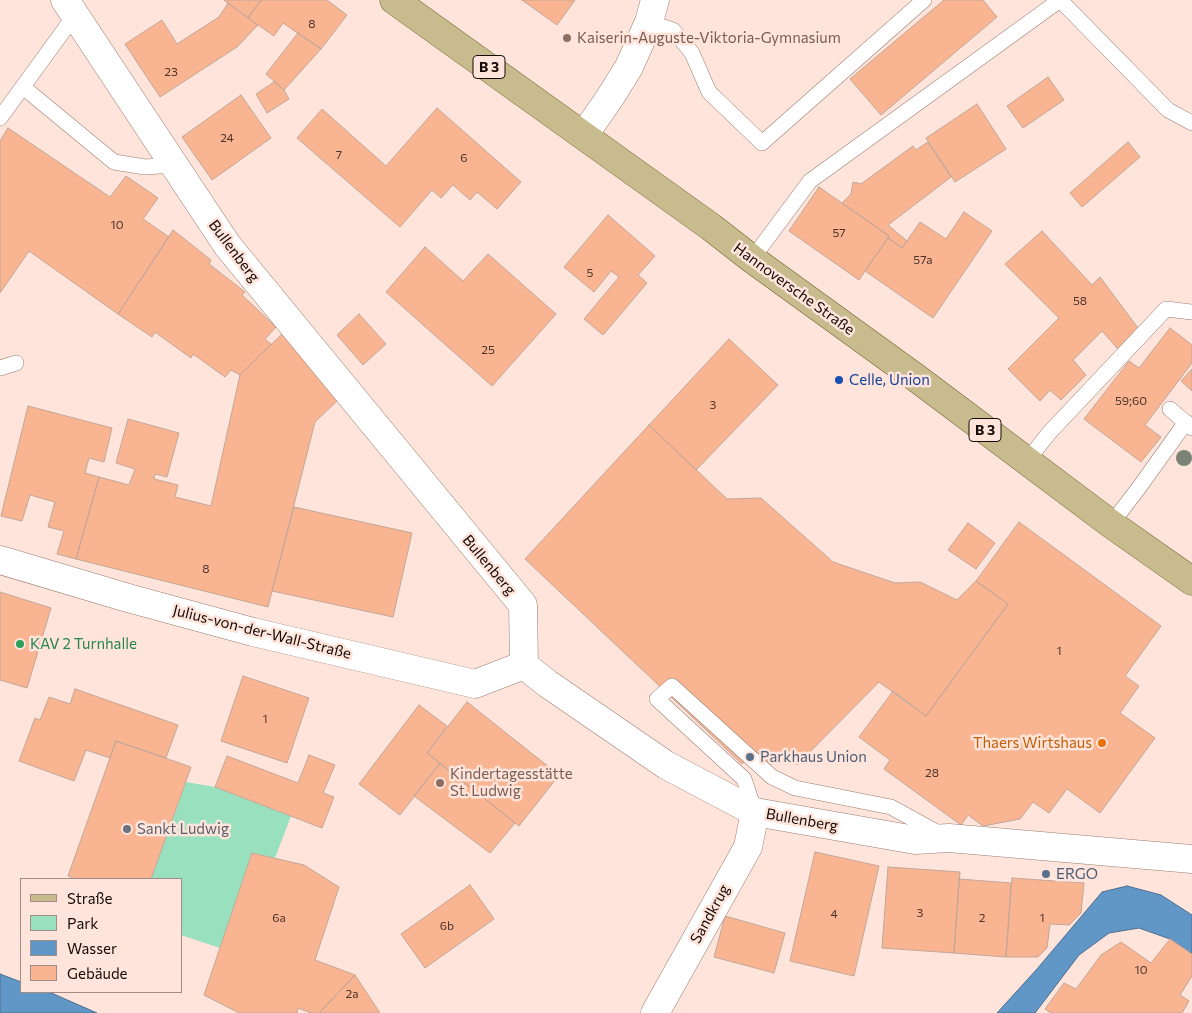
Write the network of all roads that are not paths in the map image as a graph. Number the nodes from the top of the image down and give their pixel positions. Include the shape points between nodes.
1 (394, 0) edge
2 (924, 0) edge
3 (70, 8) edge
4 (652, 11) edge
5 (23, 87) junction
6 (0, 118) edge
7 (1192, 123) edge
8 (584, 135) junction
9 (174, 165) junction
10 (752, 259) junction
11 (1192, 312) edge
12 (16, 363) dead end
13 (0, 368) edge
14 (1170, 409) dead end
15 (1189, 425) edge
16 (1026, 462) junction
17 (1111, 524) junction
18 (0, 560) edge
19 (1192, 581) edge
20 (524, 665) junction
21 (755, 812) junction
22 (949, 838) junction
23 (1192, 859) edge
24 (655, 1013) edge

1 - 8 main road, Hannoversche Straße / B 3
2 - 4 lane via 762,144 709,92 692,53
3 - 5 lane
3 - 9 street, Bullenberg
4 - 8 street via 629,67
5 - 6 lane
5 - 9 lane via 114,162 145,168
7 - 10 lane via 1168,110 1060,0 810,181
8 - 10 main road, Hannoversche Straße / B 3
9 - 20 street, Bullenberg via 227,245 523,605
10 - 16 main road, Hannoversche Straße / B 3
11 - 16 lane via 1166,309 1049,433
12 - 13 lane
14 - 15 lane
15 - 17 lane
16 - 17 main road, Hannoversche Straße / B 3
17 - 19 main road, Hannoversche Straße / B 3
18 - 20 street, Julius-von-der-Wall-Straße via 252,632 475,684
20 - 21 street, Bullenberg via 666,766
21 - 22 street, Bullenberg via 915,840
21 - 22 lane via 744,779 657,700 672,686 772,777 796,788 891,807
21 - 24 street, Sandkrug via 748,847
22 - 23 street, Bullenberg

